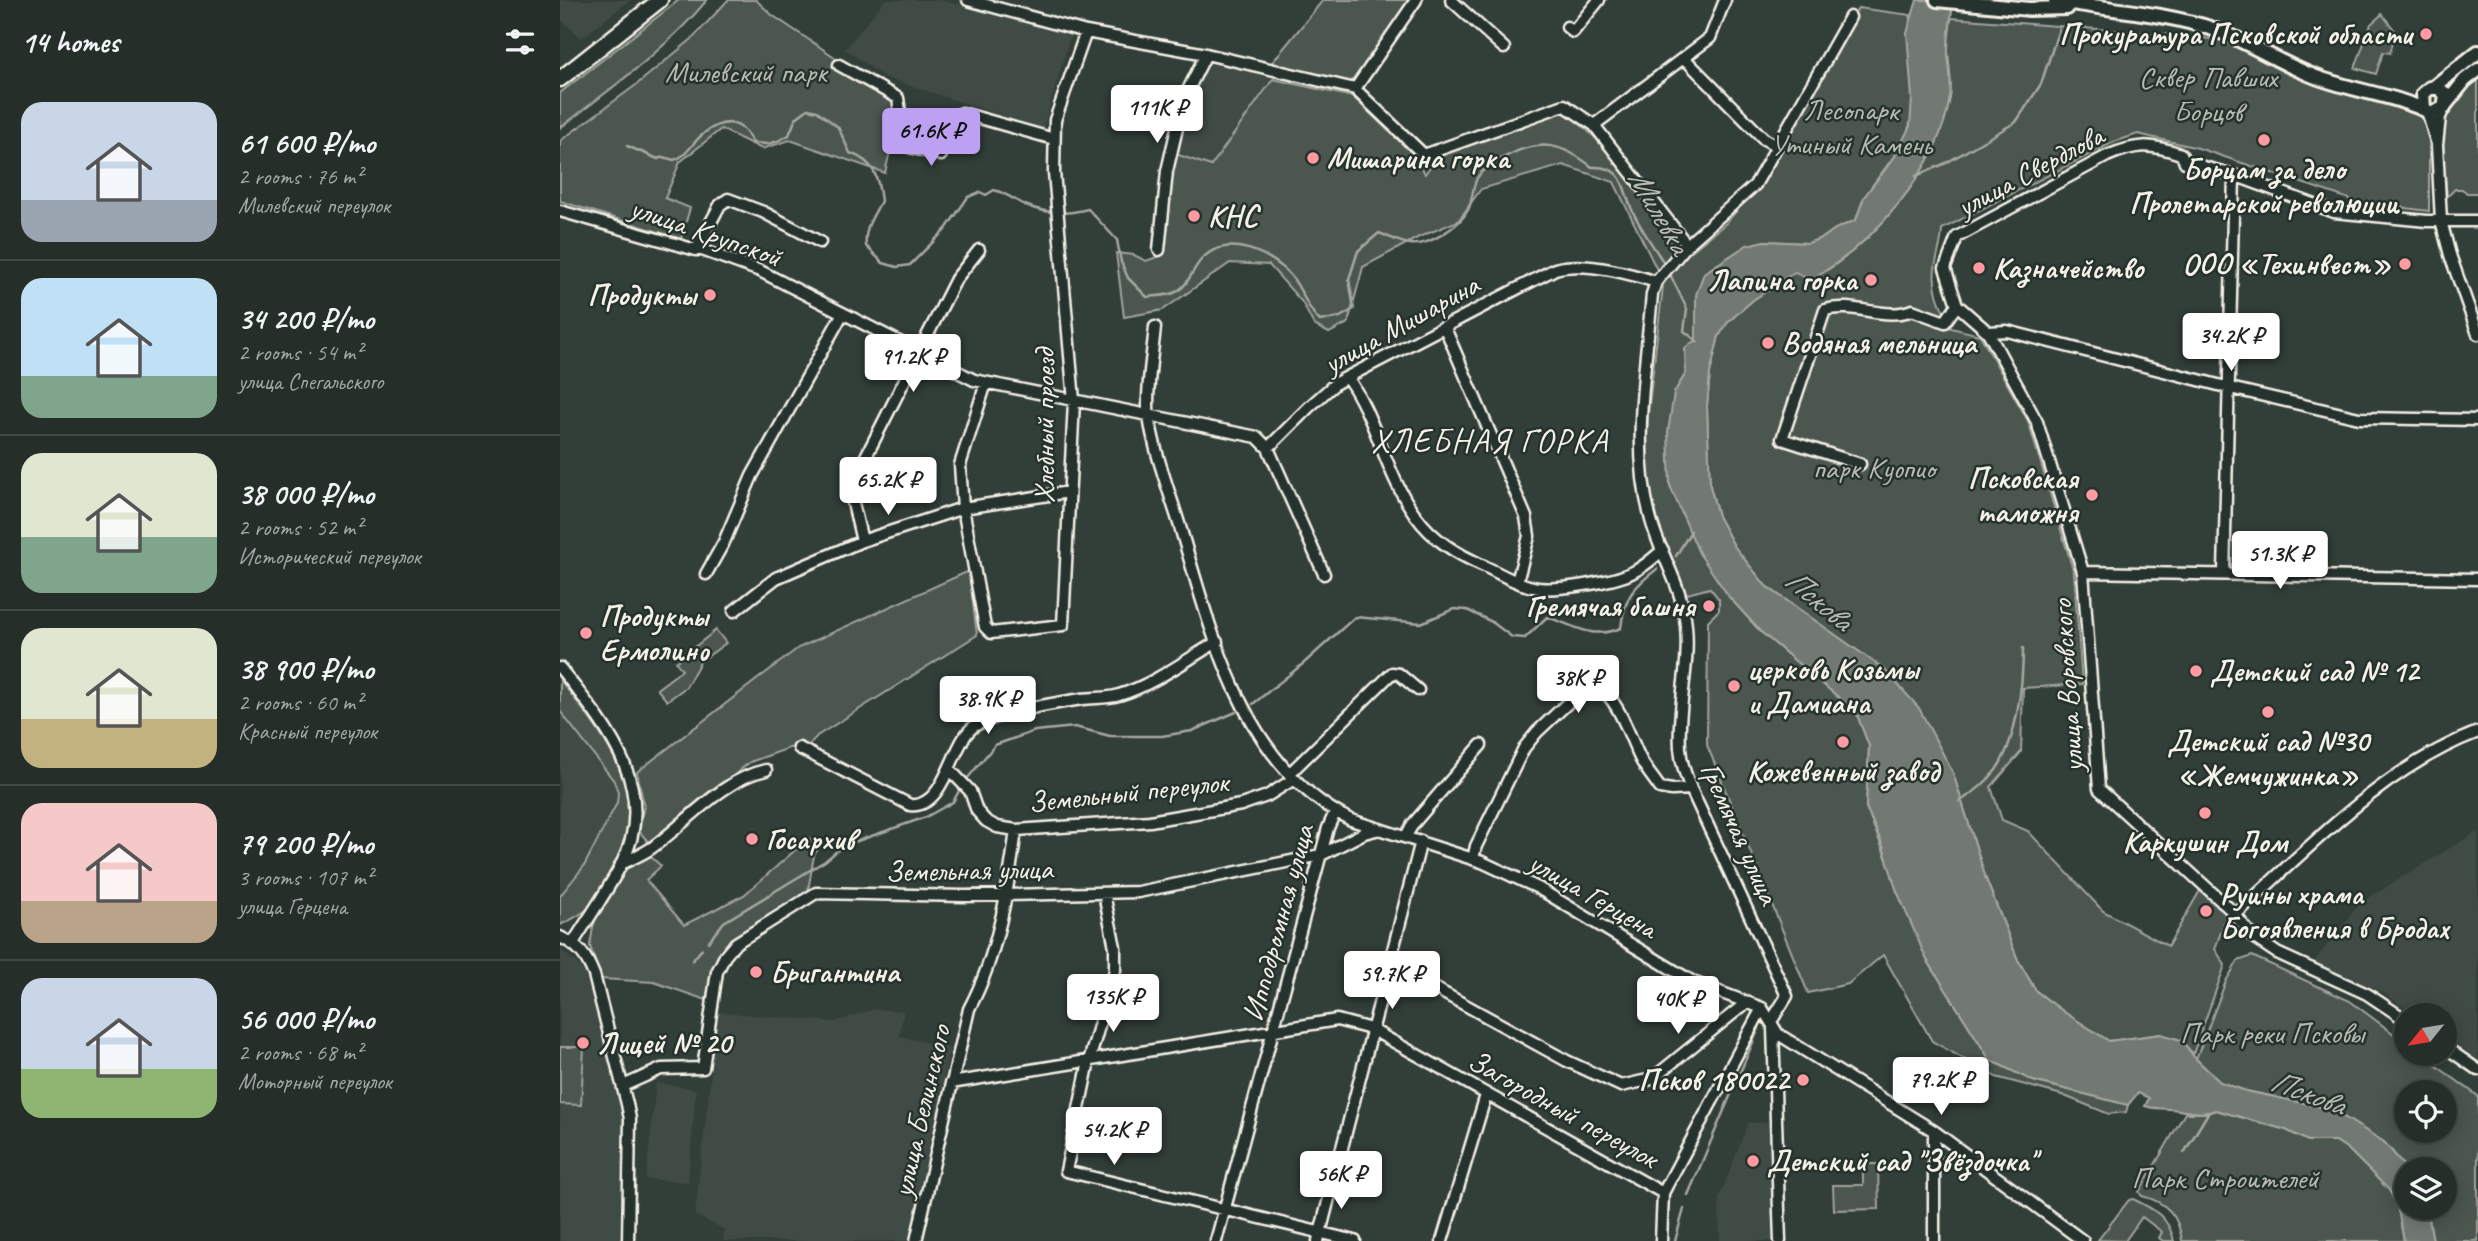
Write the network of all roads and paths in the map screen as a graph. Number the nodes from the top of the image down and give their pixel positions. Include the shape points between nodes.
1 (660, 0) edge
2 (968, 0) edge
3 (1416, 0) edge
4 (1451, 0) edge
5 (1599, 0) edge
6 (1725, 0) edge
7 (1937, 0) edge
8 (2054, 0) edge
9 (2095, 8) junction
10 (1850, 17) dead end
11 (1567, 27) dead end
12 (1086, 32) junction
13 (2478, 43) edge
14 (1504, 48) dead end
15 (2478, 52) edge
16 (1206, 54) junction
17 (1685, 58) junction
18 (2472, 61) edge
19 (839, 65) dead end
20 (2475, 72) edge
21 (560, 79) edge
22 (1355, 89) junction
23 (2430, 89) junction
24 (2375, 93) junction
25 (2445, 106) junction
26 (2426, 109) junction
27 (1594, 125) junction
28 (1054, 139) junction
29 (2437, 145) junction
30 (1777, 146) junction
31 (2234, 175) junction
32 (560, 211) edge
33 (2441, 221) junction
34 (2478, 221) edge
35 (820, 242) dead end
36 (1687, 244) junction
37 (696, 250) junction
38 (979, 250) dead end
39 (1159, 250) dead end
40 (1945, 268) joint
41 (1658, 279) junction
42 (1957, 304) junction
43 (844, 313) junction
44 (1155, 327) dead end
45 (1445, 328) junction
46 (1988, 332) junction
47 (2478, 334) edge
48 (917, 352) junction
49 (1346, 377) junction
50 (986, 383) junction
51 (2230, 388) junction
52 (1074, 401) junction
53 (1148, 415) junction
54 (2478, 420) edge
55 (1268, 448) junction
56 (1860, 464) dead end
57 (1069, 492) junction
58 (963, 508) junction
59 (862, 541) junction
60 (1664, 552) junction
61 (2083, 572) junction
62 (1324, 573) dead end
63 (706, 574) dead end
64 (2224, 574) junction
65 (2478, 579) edge
66 (1517, 582) junction
67 (734, 611) dead end
68 (1217, 642) junction
69 (560, 668) edge
70 (1418, 690) dead end
71 (2478, 732) edge
72 (1481, 745) dead end
73 (799, 748) dead end
74 (949, 769) junction
75 (766, 770) dead end
76 (1292, 776) junction
77 (1690, 789) junction
78 (1335, 812) junction
79 (1381, 829) junction
80 (1016, 830) junction
81 (1406, 836) junction
82 (1421, 841) junction
83 (1321, 855) junction
84 (1473, 859) junction
85 (621, 864) junction
86 (1105, 893) junction
87 (1007, 894) junction
88 (2236, 914) junction
89 (560, 937) edge
90 (573, 943) junction
91 (1388, 963) junction
92 (1746, 1003) junction
93 (1762, 1008) junction
94 (2394, 1012) edge
95 (1772, 1020) junction
96 (1274, 1029) junction
97 (1371, 1029) junction
98 (2457, 1055) edge
99 (1089, 1061) junction
100 (2478, 1070) edge
101 (951, 1083) junction
102 (623, 1086) junction
103 (1486, 1095) junction
104 (1934, 1131) junction
105 (1663, 1193) junction
106 (1225, 1209) junction
107 (1319, 1236) edge
108 (628, 1241) edge
109 (916, 1241) edge
110 (1216, 1241) edge
111 (1355, 1241) edge
112 (1442, 1241) edge
113 (1661, 1241) edge
114 (1780, 1241) edge
115 (1934, 1241) edge
116 (2083, 1241) edge

1 - 21 main road
2 - 12 street
3 - 22 street
4 - 14 street
5 - 11 street via 1573,32
6 - 17 street via 1710,38
7 - 9 street via 2029,9
8 - 9 street
9 - 24 street via 2208,27 2324,80
10 - 30 street, Гремячая улица
12 - 16 street
12 - 28 street, Хлебный проезд via 1055,120
13 - 18 street
15 - 18 street
16 - 22 street
16 - 39 street via 1184,98 1167,171
17 - 27 street
17 - 30 street via 1764,139
18 - 20 street
18 - 23 street
19 - 28 street via 898,98 905,146 941,155 948,124 961,113
20 - 25 street
22 - 27 street via 1424,155 1564,104
23 - 24 street
23 - 25 street via 2446,95
23 - 26 street via 2422,99
24 - 26 street
25 - 26 street via 2436,113
25 - 29 street
26 - 29 street
27 - 36 street
28 - 52 street, Хлебный проезд
29 - 33 street
30 - 36 street, Гремячая улица via 1755,185
31 - 33 street, улица Свердлова via 2334,212
31 - 40 street, улица Свердлова via 2185,162 2182,154 2154,145 2132,145 1957,237
31 - 51 street
32 - 37 street, улица Крупской
33 - 34 street, улица Свердлова
33 - 47 street
35 - 37 street via 728,199 720,205
36 - 41 street, Гремячая улица
37 - 43 street, улица Крупской via 760,271
38 - 48 street via 956,279
40 - 42 street, улица Воровского
41 - 45 street, улица Мишарина via 1566,266
41 - 60 street, Гремячая улица via 1652,294 1639,449 1650,517
42 - 46 street, улица Воровского
42 - 56 street via 1945,323 1912,310 1902,314 1840,306 1825,310 1782,439
43 - 48 street, улица Крупской
43 - 63 street via 752,476
44 - 53 street, Ипподромная улица
45 - 49 street, улица Мишарина
45 - 66 street via 1526,517 1529,536
46 - 51 street via 2007,331
46 - 61 street, улица Воровского via 2037,422
48 - 50 street, улица Крупской
48 - 59 street via 856,476 853,503
49 - 55 street, улица Мишарина
49 - 66 street via 1415,516 1447,547
50 - 52 street, улица Крупской
50 - 58 street via 960,465
51 - 54 street via 2359,418
51 - 64 street
52 - 53 street, улица Крупской
52 - 57 street, Хлебный проезд
53 - 55 street via 1257,437
53 - 68 street, Ипподромная улица
55 - 62 street
57 - 58 street
57 - 58 street, Хлебный проезд via 1063,625 992,633 985,627
58 - 59 street
59 - 67 street via 776,578
60 - 66 street via 1631,574 1611,579 1545,589
60 - 77 street, Гремячая улица via 1685,608 1679,747
61 - 64 street
61 - 88 street, улица Воровского via 2099,789
64 - 65 street
68 - 74 street via 1117,696 1083,699 974,726
68 - 76 street, Ипподромная улица via 1238,697
69 - 85 street via 600,718 627,770 635,808
70 - 76 street, Земельный переулок via 1399,674 1392,674
71 - 88 street via 2406,768
72 - 81 street
73 - 74 street via 910,805 928,800
74 - 80 street, Земельный переулок via 970,791 986,821
75 - 85 street via 732,783 649,849
76 - 78 street, Ипподромная улица
76 - 80 street, Земельный переулок via 1267,796 1241,806 1150,821
77 - 84 street via 1660,788 1606,693 1590,686 1524,748
77 - 95 street, Гремячая улица via 1787,996
78 - 79 street, улица Герцена
78 - 83 street, Ипподромная улица
79 - 81 street, улица Герцена
79 - 83 street, Земельная улица
80 - 87 street, улица Белинского
81 - 82 street, улица Герцена
82 - 84 street, улица Герцена
82 - 91 street
83 - 86 street, Земельная улица via 1138,892
83 - 96 street, Ипподромная улица
84 - 92 street, улица Герцена via 1538,888 1693,982
85 - 90 street
86 - 87 street, Земельная улица
86 - 99 street via 1115,970
87 - 101 street, улица Белинского via 982,984 969,1009
87 - 102 street, Земельная улица via 816,893 736,943 725,956 717,972 703,1068 661,1069
88 - 94 street, улица Воровского via 2253,937 2277,953 2367,994
89 - 90 street
90 - 102 street via 587,957 594,975
91 - 92 street via 1621,1086 1652,1079
91 - 97 street
92 - 93 street, улица Герцена
93 - 95 street
93 - 105 street
95 - 104 street via 1778,1034
95 - 114 street
96 - 97 street, Загородный переулок via 1337,1020
96 - 99 street, Загородный переулок
96 - 106 street, Ипподромная улица
97 - 103 street, Загородный переулок
97 - 107 street
98 - 100 street
99 - 101 street, Загородный переулок
99 - 106 street via 1066,1171
101 - 109 street, улица Белинского
102 - 108 street via 630,1119
103 - 105 street, Загородный переулок
103 - 112 street
104 - 115 street
104 - 116 street
105 - 113 street
106 - 107 street
106 - 110 street, Ипподромная улица
107 - 111 street

